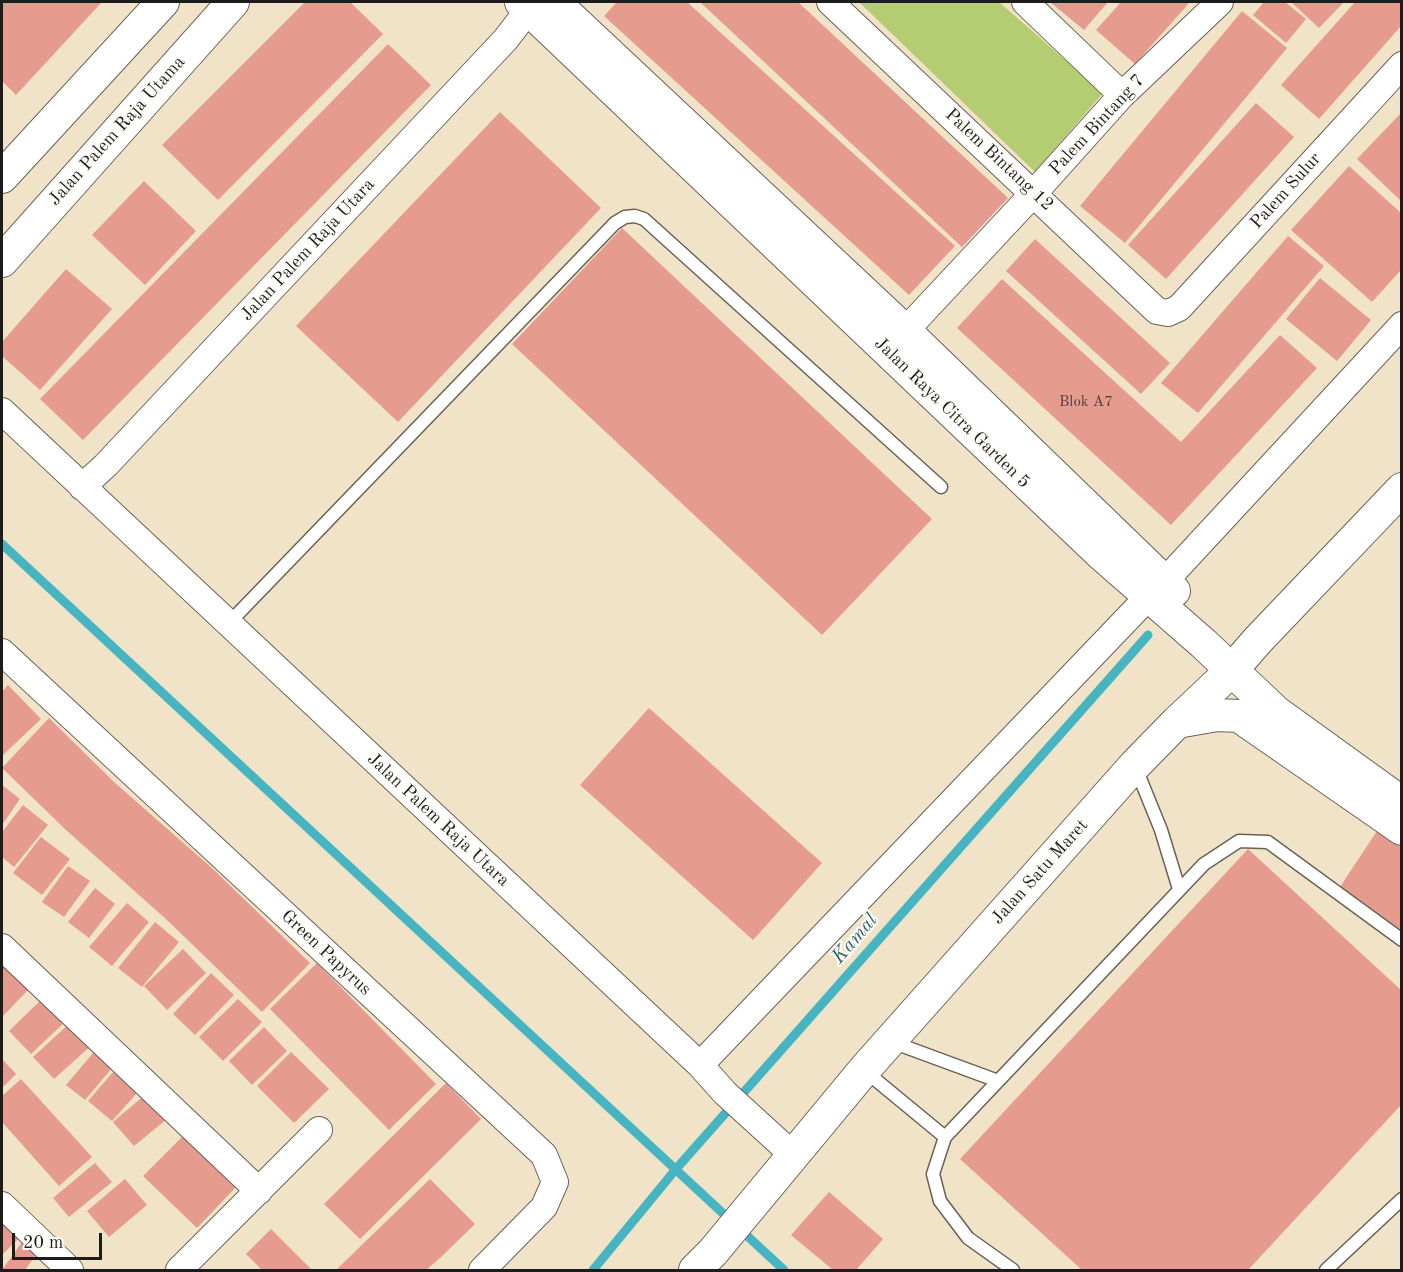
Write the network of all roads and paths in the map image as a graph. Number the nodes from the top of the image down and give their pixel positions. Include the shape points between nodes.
1 (163, 2) edge
2 (233, 2) edge
3 (830, 2) edge
4 (1025, 2) edge
5 (1220, 2) edge
6 (535, 4) edge
7 (1401, 64) edge
8 (1122, 95) junction
9 (2, 177) edge
10 (1034, 193) junction
11 (2, 261) edge
12 (1168, 313) joint
13 (1401, 325) edge
14 (905, 331) junction
15 (2, 411) edge
16 (82, 487) junction
17 (941, 487) dead end
18 (1401, 489) edge
19 (1157, 589) junction
20 (228, 624) junction
21 (2, 652) edge
22 (1248, 661) junction
23 (1177, 722) junction
24 (1135, 765) junction
25 (1401, 786) edge
26 (1401, 803) edge
27 (1401, 829) edge
28 (1179, 889) junction
29 (1401, 940) edge
30 (2, 947) edge
31 (890, 1041) junction
32 (700, 1065) junction
33 (864, 1070) junction
34 (998, 1082) junction
35 (319, 1130) dead end
36 (945, 1137) junction
37 (784, 1146) junction
38 (259, 1191) junction
39 (1401, 1199) edge
40 (2, 1204) edge
41 (704, 1261) edge
42 (70, 1270) edge
43 (179, 1270) edge
44 (482, 1270) edge
45 (1013, 1270) edge
46 (1326, 1270) edge

1 - 9 street
2 - 11 street, Jalan Palem Raja Utama
3 - 10 street, Palem Bintang 12
4 - 8 street
5 - 8 street, Palem Bintang 7
6 - 14 street, Jalan Raya Citra Garden 5
6 - 16 street, Jalan Palem Raja Utara
6 - 19 street, Jalan Raya Citra Garden 5 via 1101,554
7 - 12 street, Palem Sulur via 1179,309
8 - 10 street, Palem Bintang 7
10 - 12 street, Palem Bintang 12 via 1157,311
10 - 14 street, Palem Bintang 7
13 - 19 street
14 - 19 street, Jalan Raya Citra Garden 5
15 - 16 street, Jalan Palem Raja Utara
16 - 20 street, Jalan Palem Raja Utara
17 - 20 lane via 644,219 625,217
18 - 22 street, Jalan Satu Maret
19 - 22 street, Jalan Raya Citra Garden 5 via 1204,644
19 - 32 street
20 - 32 street, Jalan Palem Raja Utara
21 - 44 street, Green Papyrus via 544,1155 555,1182 544,1207
22 - 23 street, Jalan Satu Maret
22 - 25 street, Jalan Raya Citra Garden 5 via 1288,705
22 - 26 street, Jalan Raya Citra Garden 5 via 1276,712
23 - 24 street, Jalan Satu Maret
23 - 27 street via 1217,715 1239,716
24 - 28 lane
24 - 31 street, Jalan Satu Maret
28 - 29 lane via 1204,864 1239,842 1268,843
28 - 34 lane
30 - 38 street
31 - 33 street, Jalan Satu Maret
31 - 34 lane
32 - 37 street, Jalan Palem Raja Utara
33 - 36 lane
33 - 37 street, Jalan Satu Maret
34 - 36 lane
35 - 38 street
36 - 45 lane via 933,1174 940,1201 968,1238
37 - 41 street, Jalan Satu Maret via 751,1206
38 - 43 street
39 - 46 lane
40 - 42 street

